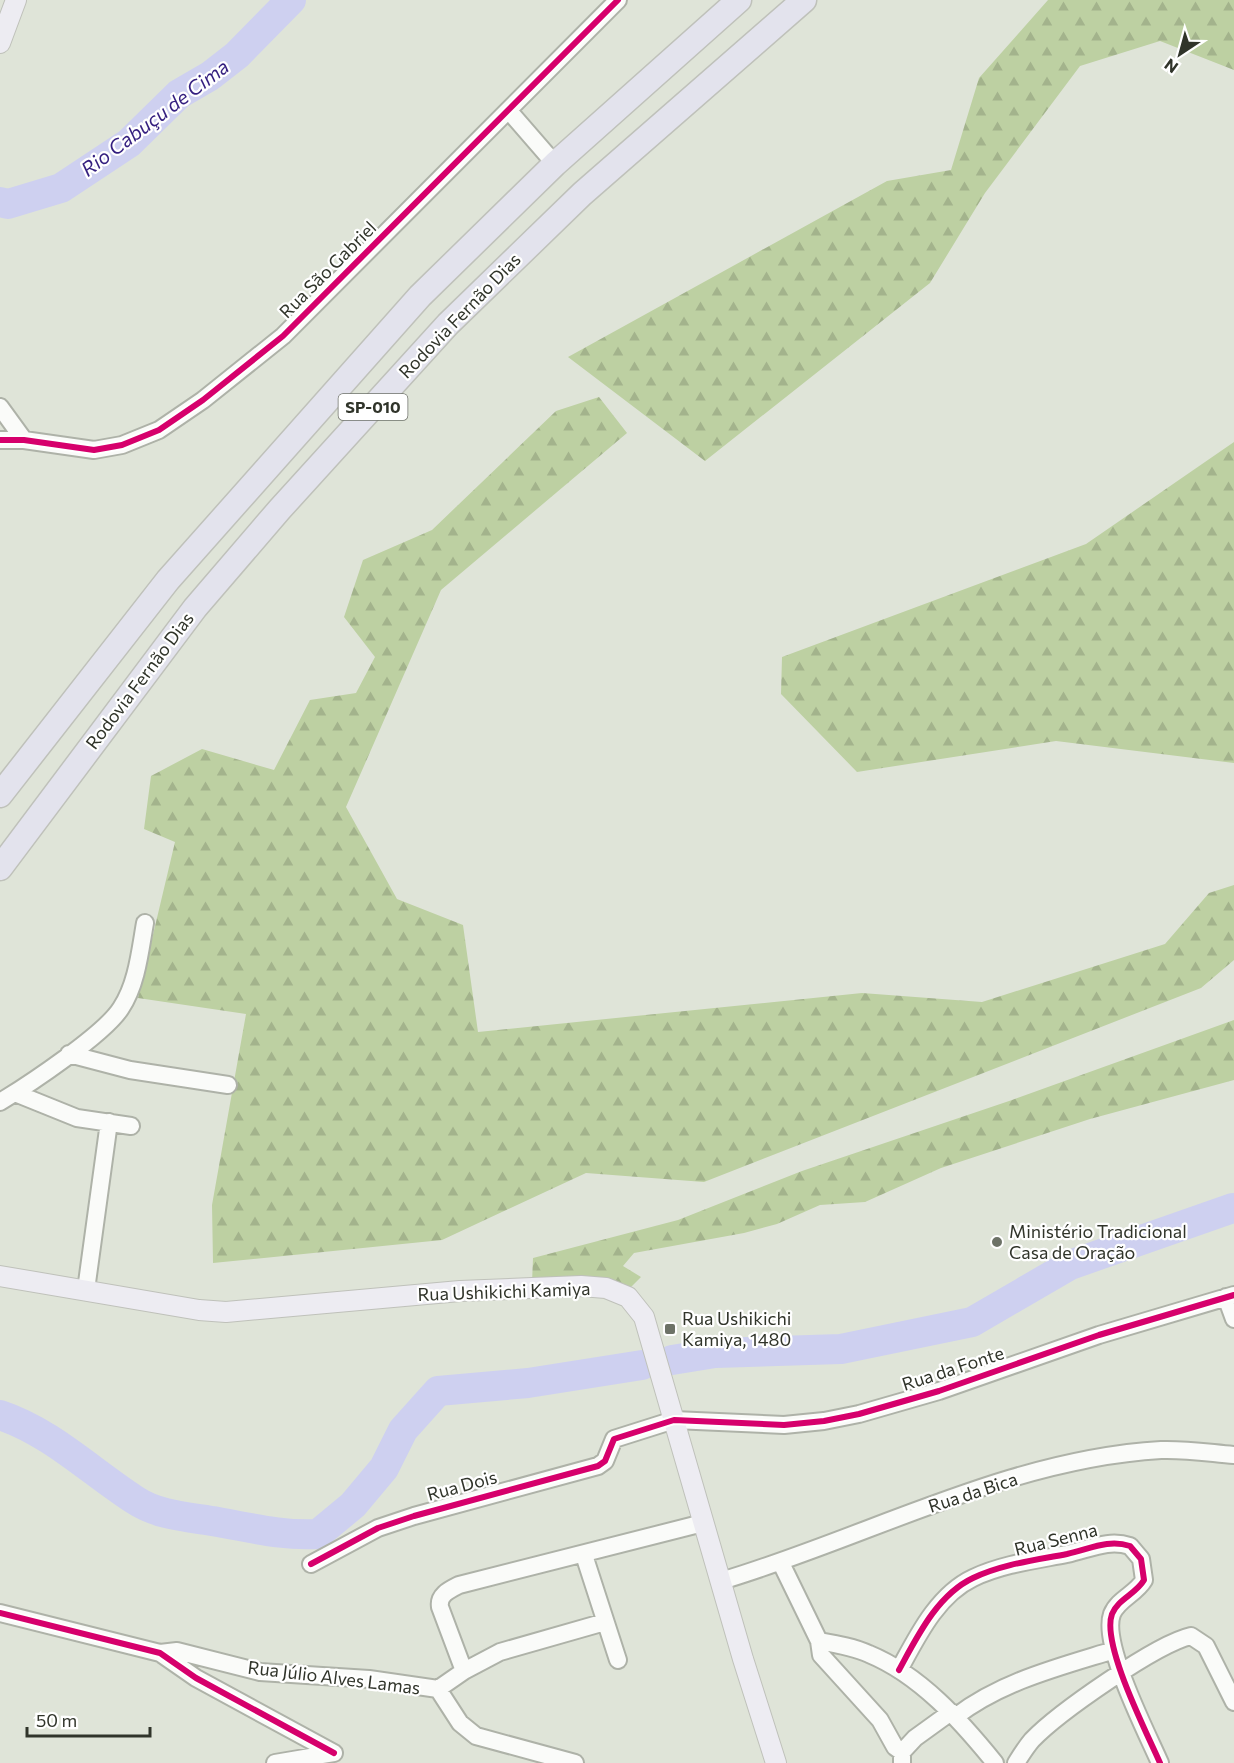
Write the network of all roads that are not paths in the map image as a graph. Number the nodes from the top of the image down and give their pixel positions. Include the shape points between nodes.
1 (16, 0) edge
2 (618, 0) edge
3 (739, 0) edge
4 (804, 0) edge
5 (0, 43) edge
6 (509, 111) junction
7 (555, 164) junction
8 (0, 407) edge
9 (0, 440) edge
10 (24, 441) junction
11 (0, 795) edge
12 (0, 868) edge
13 (145, 923) dead end
14 (69, 1054) junction
15 (228, 1085) dead end
16 (15, 1093) junction
17 (0, 1102) edge
18 (109, 1122) junction
19 (131, 1126) dead end
20 (0, 1276) edge
21 (86, 1290) junction
22 (1230, 1296) edge
23 (1234, 1319) edge
24 (674, 1420) junction
25 (1234, 1455) edge
26 (703, 1523) junction
27 (584, 1555) junction
28 (781, 1563) junction
29 (311, 1564) dead end
30 (721, 1581) junction
31 (0, 1613) edge
32 (605, 1622) junction
33 (819, 1641) junction
34 (1114, 1650) junction
35 (160, 1653) junction
36 (618, 1660) dead end
37 (899, 1670) junction
38 (464, 1671) junction
39 (1122, 1674) junction
40 (438, 1689) junction
41 (1234, 1702) edge
42 (953, 1714) junction
43 (336, 1758) edge
44 (902, 1758) edge
45 (275, 1763) edge
46 (575, 1763) edge
47 (776, 1763) edge
48 (995, 1763) edge
49 (1016, 1763) edge
50 (1160, 1763) edge

1 - 5 main road
2 - 6 street, Rua São Gabriel
3 - 7 highway, SP-010
4 - 12 highway, Rodovia Fernão Dias / SP-010 via 582,194 448,324 195,608
6 - 7 street
6 - 10 street, Rua São Gabriel via 283,336 195,406 159,430 122,446 94,450
7 - 11 highway, SP-010 via 420,296 254,482 168,580
8 - 10 street
9 - 10 street, Rua São Gabriel
13 - 14 street via 134,977 121,1009
14 - 15 street via 130,1070
14 - 16 street
16 - 17 street
16 - 18 street via 64,1114
18 - 19 street
18 - 21 street
20 - 21 main road, Rua Ushikichi Kamiya
21 - 24 main road, Rua Ushikichi Kamiya via 226,1312 460,1291 606,1288 628,1297 644,1317
22 - 23 street
22 - 24 street, Rua da Fonte via 859,1414 784,1425
24 - 26 main road, Rua Ushikichi Kamiya
24 - 29 street, Rua Dois via 614,1439 605,1461 598,1466 378,1528
25 - 28 street, Rua da Bica via 1163,1450 1096,1457 985,1486
26 - 27 street
26 - 30 main road, Rua Ushikichi Kamiya
27 - 32 street
27 - 38 street via 459,1585 446,1592 440,1607
28 - 30 street, Rua da Bica
28 - 33 street
30 - 47 main road, Rua Ushikichi Kamiya
31 - 35 street
32 - 36 street
32 - 38 street via 500,1652
33 - 37 street via 869,1654
33 - 44 street via 824,1659 880,1720
34 - 37 street, Rua Senna via 1112,1615 1121,1601 1139,1588 1144,1574 1137,1551 1109,1542 972,1578 949,1595 934,1613
34 - 39 street, Rua Senna
34 - 42 street via 1005,1686
35 - 40 street, Rua Júlio Alves Lamas via 177,1651 260,1672 369,1678
35 - 43 street via 196,1678
37 - 42 street
38 - 40 street
39 - 41 street via 1165,1647 1199,1632
39 - 49 street via 1045,1728
39 - 50 street, Rua Senna
40 - 46 street via 460,1723 476,1736
42 - 44 street via 915,1738
42 - 48 street
43 - 45 street

